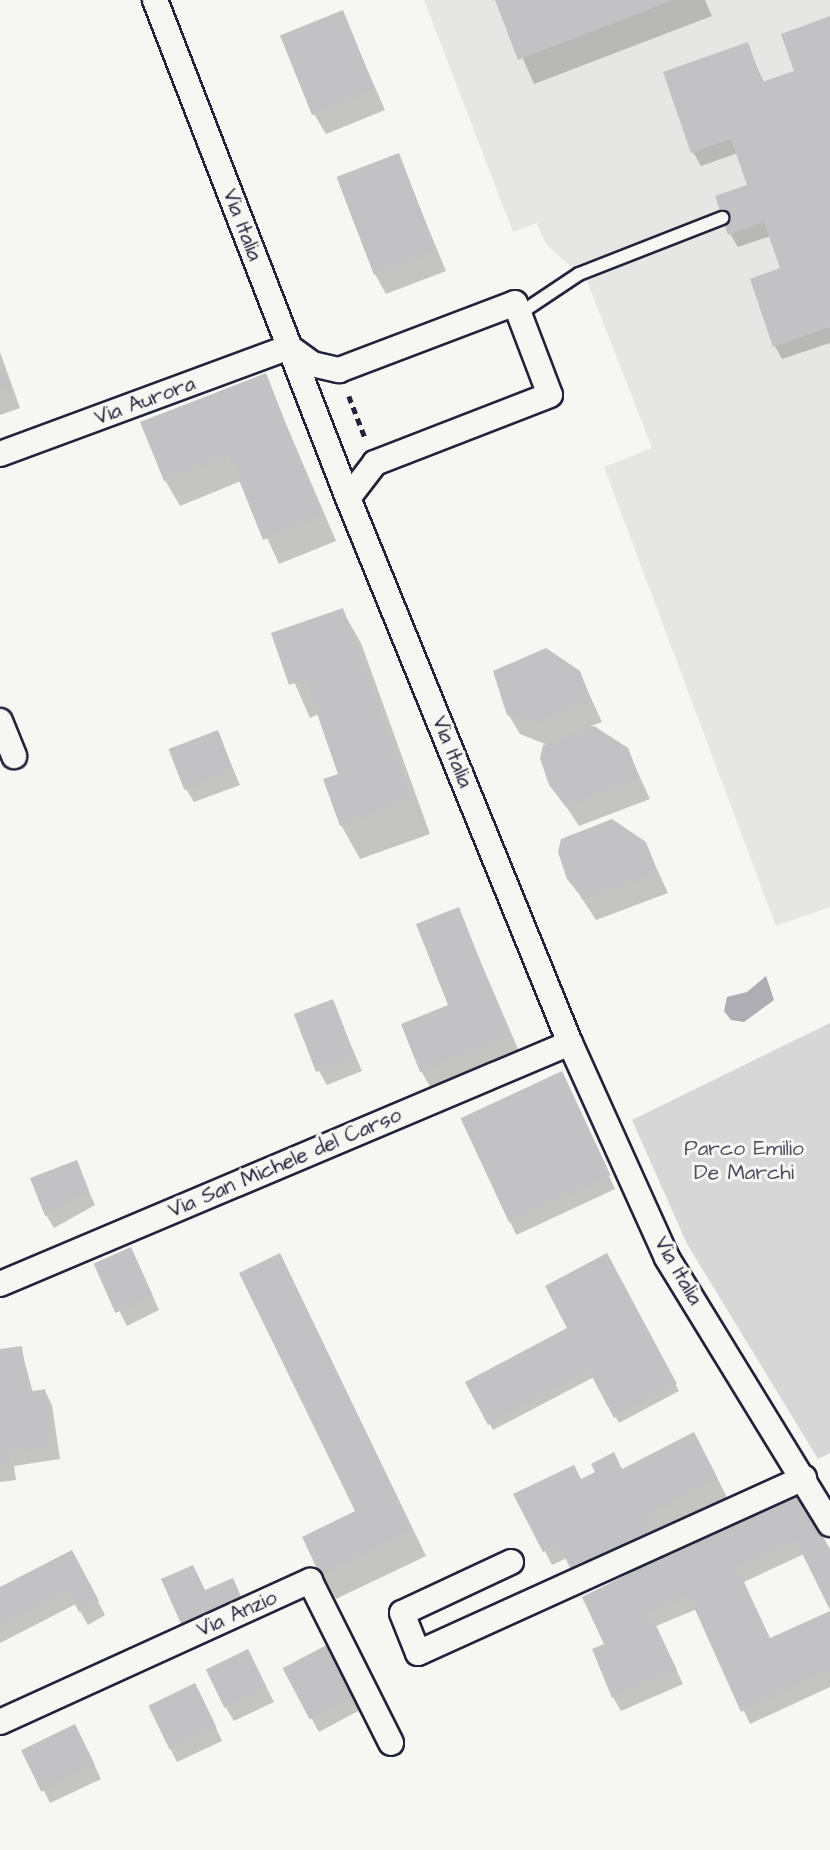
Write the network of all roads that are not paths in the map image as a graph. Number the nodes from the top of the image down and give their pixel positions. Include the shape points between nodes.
1 (155, 0) edge
2 (722, 218) dead end
3 (519, 314) junction
4 (289, 347) junction
5 (0, 454) edge
6 (348, 498) junction
7 (0, 721) edge
8 (14, 756) dead end
9 (570, 1043) junction
10 (0, 1284) edge
11 (804, 1478) junction
12 (830, 1524) edge
13 (511, 1562) dead end
14 (0, 1722) edge
15 (391, 1743) dead end

1 - 4 street, Via Italia
2 - 3 lane via 579,274
3 - 4 street via 515,303 339,370 312,364
3 - 6 street via 550,395 375,463
4 - 5 street, Via Aurora
4 - 6 street, Via Italia
6 - 9 street, Via Italia
7 - 8 street
9 - 10 street, Via San Michele del Carso
9 - 11 street, Via Italia via 667,1258
11 - 12 street, Via Italia
11 - 13 street via 418,1653 402,1613
14 - 15 street, Via Anzio via 310,1581

